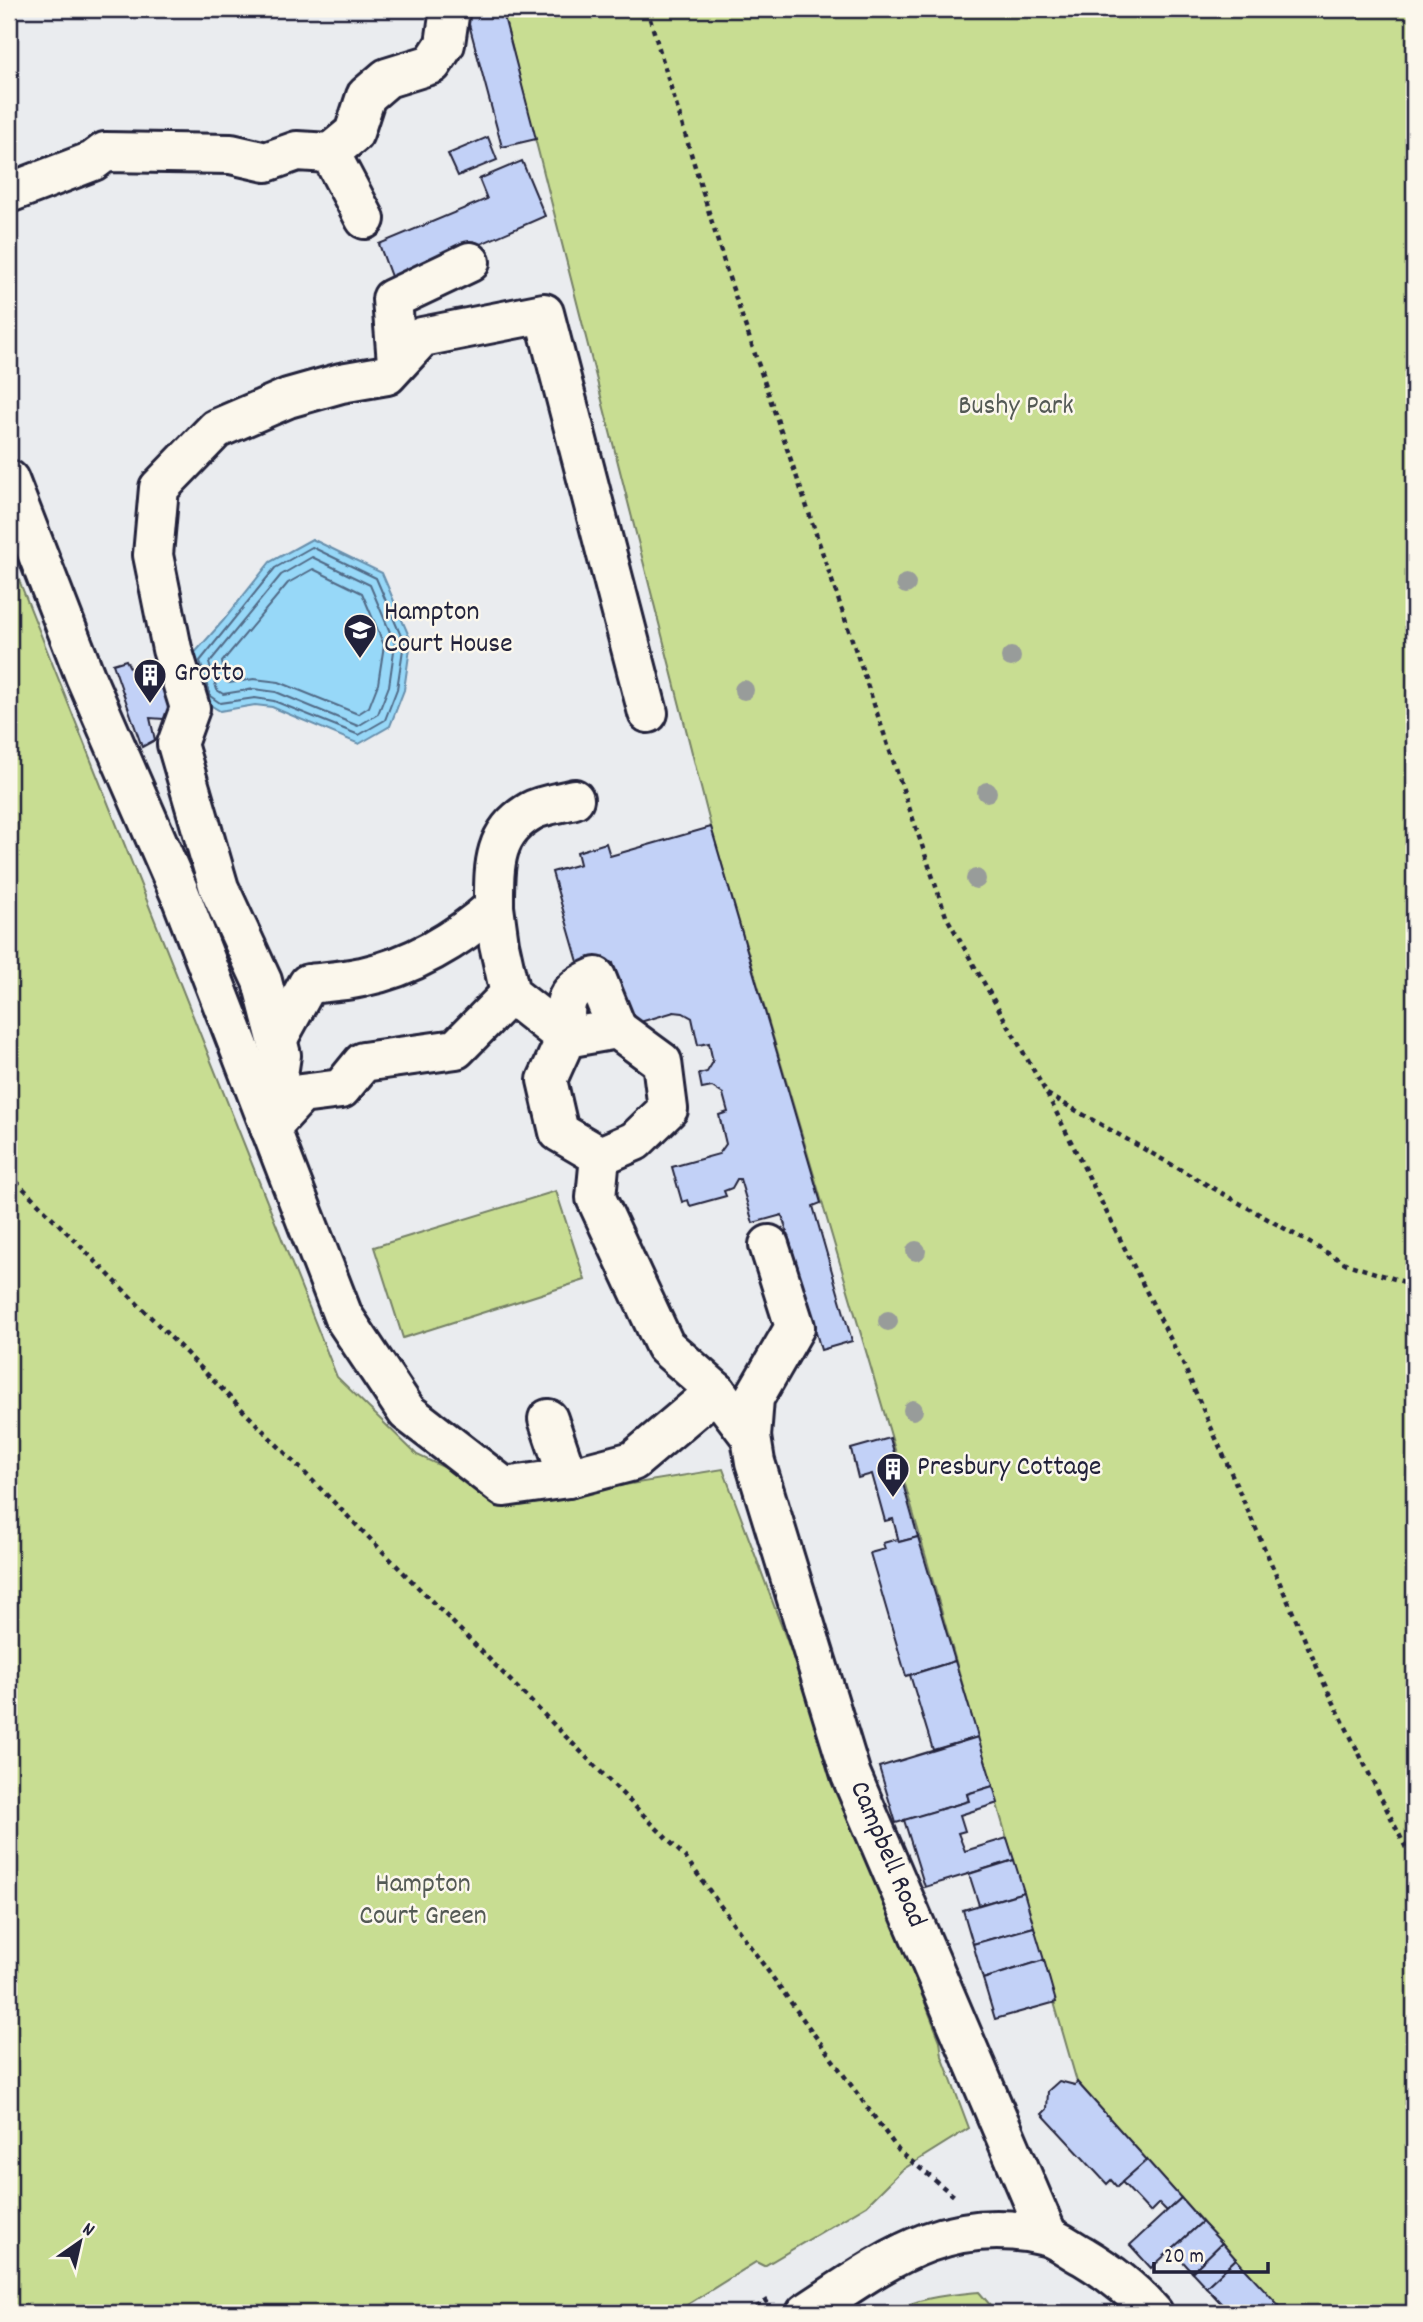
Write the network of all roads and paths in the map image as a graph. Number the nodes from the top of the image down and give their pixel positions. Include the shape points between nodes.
1 (450, 9) edge
2 (647, 9) edge
3 (330, 153) junction
4 (9, 193) edge
5 (365, 219) dead end
6 (470, 262) dead end
7 (397, 363) junction
8 (9, 480) edge
9 (648, 713) dead end
10 (574, 799) dead end
11 (494, 907) junction
12 (510, 994) junction
13 (617, 1029) junction
14 (566, 1038) junction
15 (277, 1040) junction
16 (1047, 1094) junction
17 (270, 1128) junction
18 (600, 1156) junction
19 (9, 1174) edge
20 (769, 1245) dead end
21 (1414, 1285) edge
22 (716, 1391) junction
23 (548, 1419) dead end
24 (753, 1449) junction
25 (568, 1478) junction
26 (1414, 1864) edge
27 (994, 2229) junction
28 (1048, 2236) junction
29 (806, 2313) edge
30 (1153, 2313) edge

1 - 3 street via 445,44 432,64 387,78 366,96 354,133
2 - 16 path via 727,275 946,916
3 - 4 street via 297,151 266,162 231,154 105,152 93,161
3 - 5 street
6 - 7 street via 392,299
7 - 9 street via 422,337 544,313
7 - 15 street via 387,375 288,398 216,429 159,488 153,555 172,649 190,708 177,744 219,888 262,981
8 - 17 street via 85,676 180,894
10 - 11 street via 532,810 503,835 494,869
11 - 12 street
11 - 15 street via 420,958 363,977 308,984
12 - 14 street
12 - 17 street via 456,1049 363,1062 341,1089 301,1094
13 - 14 street
13 - 14 street via 596,977 576,986 565,1005
13 - 18 street via 662,1062 668,1109 635,1140
14 - 18 street via 547,1080 559,1132
15 - 17 street via 281,1055
16 - 21 path via 1348,1264
16 - 26 path via 1184,1366 1324,1683
17 - 25 street via 343,1316 407,1412 504,1487
18 - 22 street via 596,1198 655,1326 665,1346
19 - 27 path via 685,1857 899,2151
20 - 24 street via 795,1327 754,1398
22 - 24 street
22 - 25 street via 633,1461
23 - 25 street
24 - 28 street, Campbell Road via 851,1775
27 - 28 street
27 - 29 street via 954,2233 916,2246
28 - 30 street via 1097,2264

